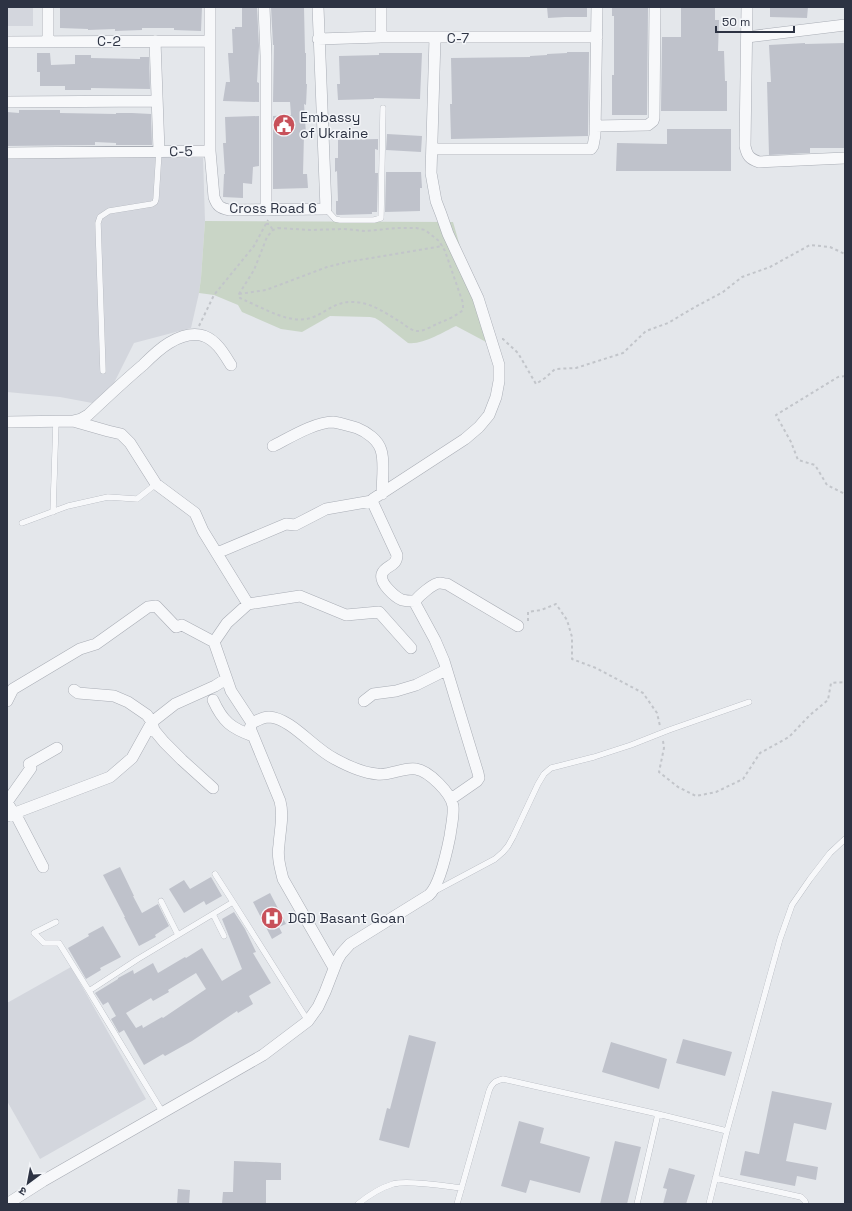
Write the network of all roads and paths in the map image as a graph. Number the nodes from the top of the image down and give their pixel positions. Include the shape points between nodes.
1 (48, 7) edge
2 (210, 7) edge
3 (264, 7) edge
4 (318, 7) edge
5 (381, 7) edge
6 (597, 7) edge
7 (655, 7) edge
8 (748, 7) edge
9 (845, 25) edge
10 (381, 37) junction
11 (597, 37) junction
12 (747, 37) junction
13 (435, 38) junction
14 (318, 39) junction
15 (48, 41) junction
16 (155, 41) junction
17 (210, 41) junction
18 (7, 42) edge
19 (157, 101) junction
20 (7, 102) edge
21 (383, 108) dead end
22 (595, 126) junction
23 (432, 149) junction
24 (159, 151) junction
25 (210, 151) junction
26 (7, 153) edge
27 (845, 158) edge
28 (326, 209) junction
29 (270, 210) junction
30 (266, 224) junction
31 (273, 230) junction
32 (443, 246) junction
33 (845, 254) edge
34 (239, 294) junction
35 (192, 334) junction
36 (490, 337) junction
37 (231, 365) dead end
38 (104, 372) dead end
39 (845, 376) edge
40 (56, 421) junction
41 (73, 421) junction
42 (7, 422) edge
43 (273, 446) dead end
44 (156, 484) junction
45 (845, 489) edge
46 (840, 492) junction
47 (382, 494) junction
48 (845, 494) edge
49 (372, 501) junction
50 (53, 512) junction
51 (22, 523) dead end
52 (217, 553) junction
53 (415, 601) junction
54 (248, 604) junction
55 (518, 626) joint
56 (214, 642) junction
57 (411, 648) dead end
58 (446, 670) junction
59 (226, 679) junction
60 (845, 682) edge
61 (74, 690) dead end
62 (213, 700) dead end
63 (7, 701) edge
64 (364, 701) dead end
65 (749, 702) dead end
66 (152, 722) junction
67 (252, 723) junction
68 (662, 732) junction
69 (252, 736) junction
70 (56, 748) dead end
71 (213, 788) dead end
72 (451, 799) junction
73 (10, 815) edge
74 (845, 839) edge
75 (43, 867) dead end
76 (216, 874) dead end
77 (433, 892) junction
78 (161, 901) dead end
79 (233, 902) junction
80 (213, 914) junction
81 (56, 922) dead end
82 (178, 935) junction
83 (224, 936) dead end
84 (334, 968) junction
85 (89, 991) junction
86 (308, 1021) junction
87 (163, 1113) junction
88 (658, 1114) junction
89 (727, 1131) junction
90 (715, 1178) junction
91 (462, 1188) junction
92 (7, 1204) edge
93 (358, 1204) edge
94 (457, 1204) edge
95 (637, 1204) edge
96 (709, 1204) edge
97 (806, 1204) edge

1 - 15 street
2 - 17 street, C-5
3 - 29 street
4 - 14 street, Cross Road 6
5 - 10 street
6 - 11 street
7 - 22 street via 653,121 648,125
8 - 12 street
9 - 12 street
10 - 13 street, C-7
10 - 14 street, C-7
11 - 13 street, C-7
11 - 22 street
12 - 27 street via 746,154 759,162
13 - 23 street
14 - 28 street, Cross Road 6
15 - 16 street, C-2
15 - 18 street, C-2
16 - 17 street, C-2
16 - 19 street
17 - 25 street, C-5
19 - 20 street
19 - 24 street
21 - 28 lane via 381,218 340,220 335,219
22 - 23 street via 591,149
23 - 36 street via 436,201 448,234 478,298
24 - 25 street, C-5
24 - 26 street, C-5
24 - 38 lane via 155,202 109,211 98,223
25 - 29 street, Cross Road 6 via 214,197 219,206 229,210
28 - 29 street, Cross Road 6
29 - 30 path
30 - 31 path
30 - 35 path via 254,246 214,295
31 - 32 path via 285,228 366,231 420,228 439,240
31 - 34 path via 267,237 254,270
32 - 34 path via 346,262 266,290
32 - 34 path via 463,308 451,318 424,330 416,331 362,303 338,304 317,316 300,320 244,300
33 - 36 path via 830,247 810,245 770,267 742,277 723,292 668,323 646,331 623,353 576,368 556,369 536,384 518,354 503,339
35 - 37 street via 213,341
35 - 41 street via 168,343 88,415
36 - 47 street via 499,365 499,380 496,397 488,415 479,428 465,439
39 - 46 path via 838,377 776,415 798,460 815,465 827,485
40 - 41 street
40 - 42 street
40 - 50 lane
41 - 44 street via 121,434 130,443
43 - 47 street via 318,425 331,422 360,429 378,444 382,452
44 - 50 lane via 138,499 108,497
44 - 52 street via 195,513
45 - 46 path
46 - 48 path
47 - 49 street
49 - 52 street via 326,509 295,524 286,524
49 - 53 street via 397,555 395,563 382,574 385,585 397,597
50 - 51 lane
52 - 54 street
53 - 55 street via 438,582 447,584
53 - 58 street via 435,640
54 - 56 street via 227,623
54 - 57 street via 300,596 346,615 379,612
55 - 68 path via 527,629 528,612 556,604 567,620 572,637 572,659 596,668 642,693 657,714
56 - 59 street
56 - 63 street via 182,625 176,627 156,606 148,607 96,644 80,649 13,689
58 - 64 street via 416,685 373,694
58 - 72 street via 478,773 477,781
59 - 66 street via 175,704
59 - 67 street
60 - 68 path via 831,683 828,700 789,737 760,753 743,779 716,792 696,796 678,787 659,772 664,748
61 - 66 street via 114,696 147,715
62 - 69 street via 227,723
65 - 68 lane
66 - 71 street via 154,730 164,742
66 - 73 street via 132,758 110,777
67 - 69 street
67 - 72 street via 270,717 280,720 334,759 369,772 378,774 408,769 422,770 433,778
68 - 77 lane via 613,751 551,768 538,784 504,852 496,859
69 - 84 street via 282,810 278,858 283,879
70 - 73 street via 29,764 31,768 8,802
72 - 77 street via 453,807 448,846
73 - 75 street via 17,817
74 - 89 lane via 830,853 792,905 780,939
76 - 79 lane
77 - 84 street via 355,940 341,954
78 - 82 lane
79 - 80 lane
79 - 86 lane
80 - 82 lane
80 - 83 lane
81 - 85 lane via 34,933 44,943 59,943
82 - 85 lane
84 - 86 street via 318,1007
85 - 87 lane
86 - 87 street via 263,1055
87 - 92 street
88 - 89 lane
88 - 91 lane via 503,1079 496,1081 489,1091
88 - 95 lane
89 - 90 lane
90 - 96 lane
90 - 97 lane via 801,1197
91 - 93 lane via 395,1183 370,1194
91 - 94 lane

